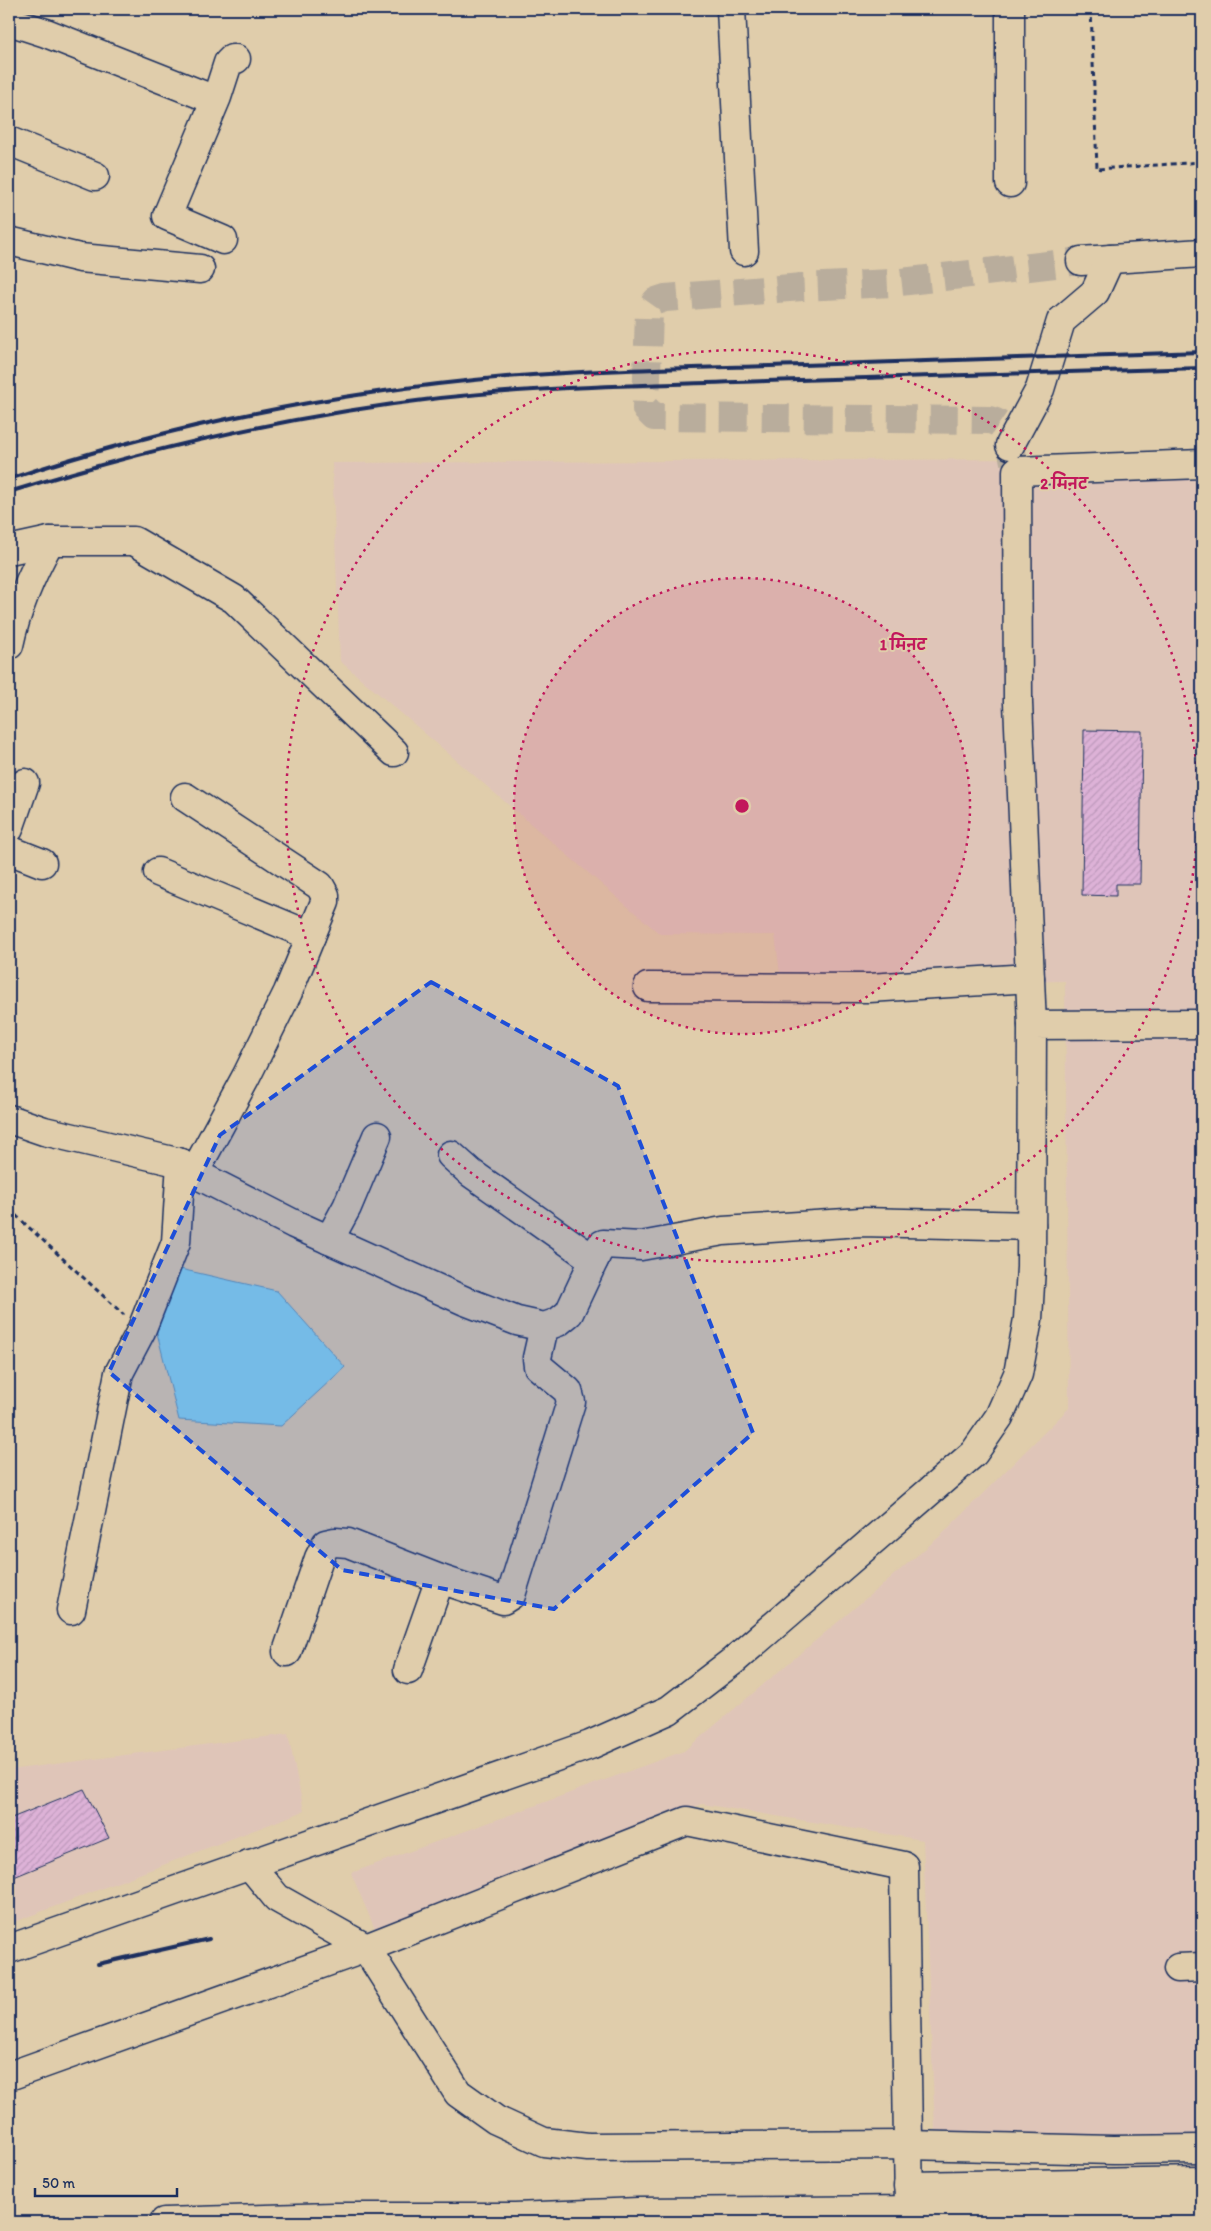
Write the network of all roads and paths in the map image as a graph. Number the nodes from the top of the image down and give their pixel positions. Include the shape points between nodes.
1 (731, 9) edge
2 (1010, 9) edge
3 (1091, 9) edge
4 (9, 21) edge
5 (236, 59) dead end
6 (215, 100) junction
7 (9, 141) edge
8 (1202, 162) edge
9 (95, 176) dead end
10 (1010, 183) dead end
11 (223, 240) dead end
12 (9, 241) edge
13 (744, 251) dead end
14 (1202, 252) edge
15 (1110, 259) junction
16 (1081, 262) tunnel mouth
17 (200, 268) dead end
18 (1010, 445) dead end
19 (1202, 464) edge
20 (50, 541) junction
21 (9, 550) edge
22 (9, 645) edge
23 (394, 752) dead end
24 (26, 783) dead end
25 (185, 798) dead end
26 (9, 829) edge
27 (9, 850) edge
28 (42, 863) dead end
29 (158, 872) dead end
30 (310, 936) junction
31 (1030, 978) junction
32 (648, 987) dead end
33 (1202, 1024) edge
34 (1032, 1025) junction
35 (9, 1119) edge
36 (377, 1136) dead end
37 (450, 1155) dead end
38 (188, 1168) junction
39 (9, 1209) edge
40 (1031, 1226) junction
41 (330, 1240) junction
42 (594, 1260) junction
43 (544, 1326) junction
44 (141, 1331) junction
45 (440, 1579) junction
46 (71, 1610) dead end
47 (287, 1652) dead end
48 (408, 1670) dead end
49 (249, 1864) junction
50 (366, 1948) junction
51 (9, 1949) edge
52 (9, 2076) edge
53 (907, 2145) junction
54 (1202, 2148) edge
55 (1202, 2182) edge
56 (908, 2198) junction
57 (1202, 2208) edge
58 (878, 2216) edge
59 (636, 2217) edge
60 (679, 2217) edge
61 (514, 2220) edge
62 (164, 2222) edge

1 - 13 street
2 - 10 street
3 - 8 path via 1097,169
4 - 6 street
5 - 6 street via 228,63
6 - 11 street via 167,216
7 - 9 street
12 - 17 street via 80,258
14 - 15 street
15 - 16 street
15 - 18 street via 1096,292 1061,321 1040,389
19 - 31 street via 1017,471 1018,703
20 - 21 street
20 - 22 street via 31,575
20 - 23 street via 134,541 234,599
24 - 26 street
25 - 30 street via 320,886 325,902
27 - 28 street
29 - 30 street
30 - 38 street via 267,1035
31 - 32 street via 869,988
31 - 34 street
33 - 34 street
34 - 40 street
35 - 38 street
36 - 41 street
37 - 42 street via 471,1174
38 - 41 street
38 - 44 street via 176,1242
39 - 44 path
40 - 42 street via 861,1222 723,1231 642,1246 603,1244
40 - 49 street via 1028,1319 1018,1374 999,1417 974,1453 733,1661 669,1710 590,1745
41 - 43 street via 464,1301 517,1321
42 - 43 street via 569,1312 558,1322
43 - 45 street via 538,1366 568,1391 571,1402 516,1584 511,1595 503,1600
44 - 46 street via 119,1373
45 - 47 street via 348,1543 326,1544
45 - 48 street
49 - 50 street via 277,1898
49 - 51 street
50 - 52 street
50 - 53 street via 458,2093 496,2120 544,2142 588,2148
50 - 53 street via 687,1821 904,1866
53 - 54 street via 1113,2150
53 - 56 street
55 - 56 street
56 - 57 street
56 - 58 street
58 - 60 street
59 - 60 street
59 - 61 street
61 - 62 street via 333,2217

